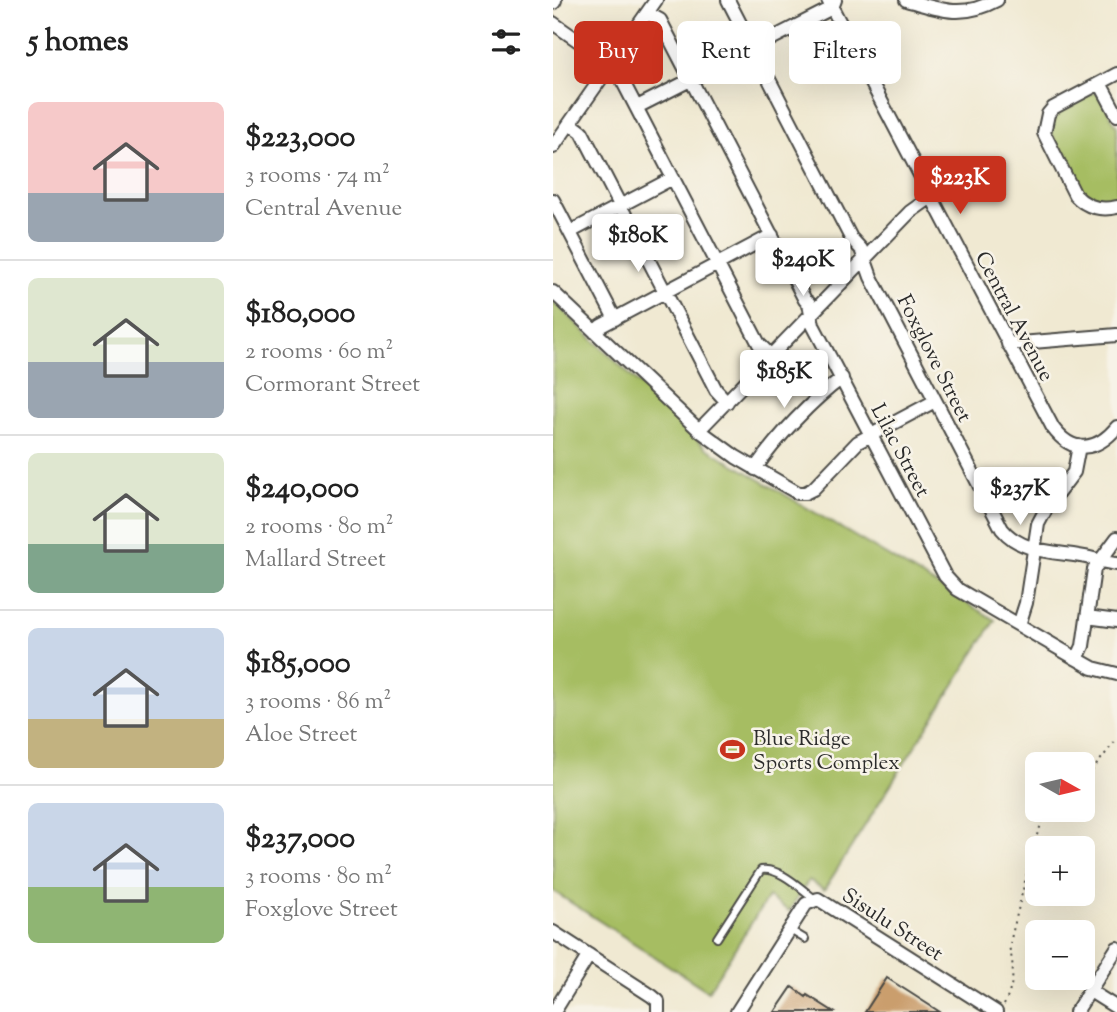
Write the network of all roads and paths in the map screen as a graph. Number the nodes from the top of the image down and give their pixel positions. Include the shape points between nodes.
1 (656, 0) edge
2 (728, 0) edge
3 (906, 0) edge
4 (997, 0) edge
5 (832, 3) edge
6 (647, 13) junction
7 (642, 21) edge
8 (739, 21) edge
9 (553, 23) edge
10 (775, 36) edge
11 (574, 38) edge
12 (677, 53) edge
13 (1117, 74) edge
14 (1100, 82) junction
15 (598, 84) edge
16 (624, 84) edge
17 (683, 84) edge
18 (693, 84) edge
19 (771, 84) edge
20 (636, 107) junction
21 (1117, 115) edge
22 (570, 123) junction
23 (553, 147) edge
24 (673, 178) junction
25 (931, 197) junction
26 (553, 200) edge
27 (621, 206) junction
28 (1117, 207) edge
29 (570, 232) junction
30 (772, 235) junction
31 (863, 260) junction
32 (718, 264) junction
33 (553, 292) edge
34 (666, 292) junction
35 (811, 314) junction
36 (615, 319) junction
37 (595, 332) junction
38 (1117, 335) edge
39 (1008, 344) junction
40 (771, 356) junction
41 (842, 378) junction
42 (935, 401) junction
43 (727, 402) junction
44 (1117, 427) edge
45 (699, 430) junction
46 (871, 434) junction
47 (1082, 446) junction
48 (755, 469) junction
49 (1117, 538) edge
50 (1034, 548) junction
51 (1100, 561) junction
52 (1117, 564) edge
53 (1087, 617) junction
54 (1117, 621) edge
55 (1019, 625) junction
56 (1077, 659) junction
57 (1117, 674) edge
58 (1117, 739) edge
59 (1095, 767) edge
60 (1042, 822) edge
61 (816, 899) junction
62 (790, 930) junction
63 (553, 932) edge
64 (717, 938) dead end
65 (805, 939) dead end
66 (1117, 948) edge
67 (590, 955) junction
68 (1090, 991) junction
69 (1117, 1008) edge
70 (554, 1012) edge
71 (658, 1012) edge
72 (737, 1012) edge
73 (998, 1012) edge
74 (1076, 1012) edge

1 - 6 street
2 - 8 street, Foxglove Street
3 - 4 street via 968,12
5 - 10 street
5 - 25 street, Central Avenue
6 - 7 street
6 - 12 street, Lilac Street via 660,20
9 - 11 street
13 - 14 street
14 - 21 street
14 - 28 street via 1053,108 1044,133 1081,202 1103,209
15 - 22 street
16 - 20 street
17 - 20 street
18 - 30 street, Lilac Street
19 - 31 street, Foxglove Street
20 - 24 street
22 - 23 street
22 - 27 street via 582,132
24 - 27 street
24 - 32 street
25 - 31 street
25 - 39 street, Central Avenue
26 - 29 street
27 - 29 street
27 - 34 street
29 - 36 street
30 - 32 street
30 - 35 street, Lilac Street
31 - 35 street
31 - 42 street, Foxglove Street
32 - 34 street
32 - 40 street via 759,344
33 - 37 street
34 - 36 street
34 - 43 street via 716,390
35 - 40 street
35 - 41 street, Lilac Street
36 - 37 street
37 - 45 street
38 - 39 street
39 - 47 street, Central Avenue via 1053,428 1063,440
40 - 43 street
41 - 46 street, Lilac Street
41 - 48 street
42 - 46 street
42 - 50 street, Foxglove Street via 1002,529 1017,542
43 - 45 street
44 - 47 street via 1102,442
45 - 48 street
46 - 48 street via 804,493
46 - 55 street, Lilac Street via 948,581
47 - 50 street via 1074,472 1041,516
49 - 51 street
50 - 51 street, Foxglove Street
50 - 55 street
51 - 52 street, Foxglove Street
51 - 53 street via 1094,569
53 - 54 street
53 - 56 street
55 - 56 street, Lilac Street
56 - 57 street, Lilac Street
58 - 59 path
60 - 73 path via 1009,947 1013,978 1007,1001
61 - 62 street, Sisulu Street via 806,904
61 - 64 lane via 778,873 761,870
61 - 73 street, Sisulu Street
62 - 65 lane
62 - 72 street, Sisulu Street
63 - 67 street
66 - 68 street
67 - 70 street
67 - 71 street via 658,1001
68 - 69 street
68 - 74 street

